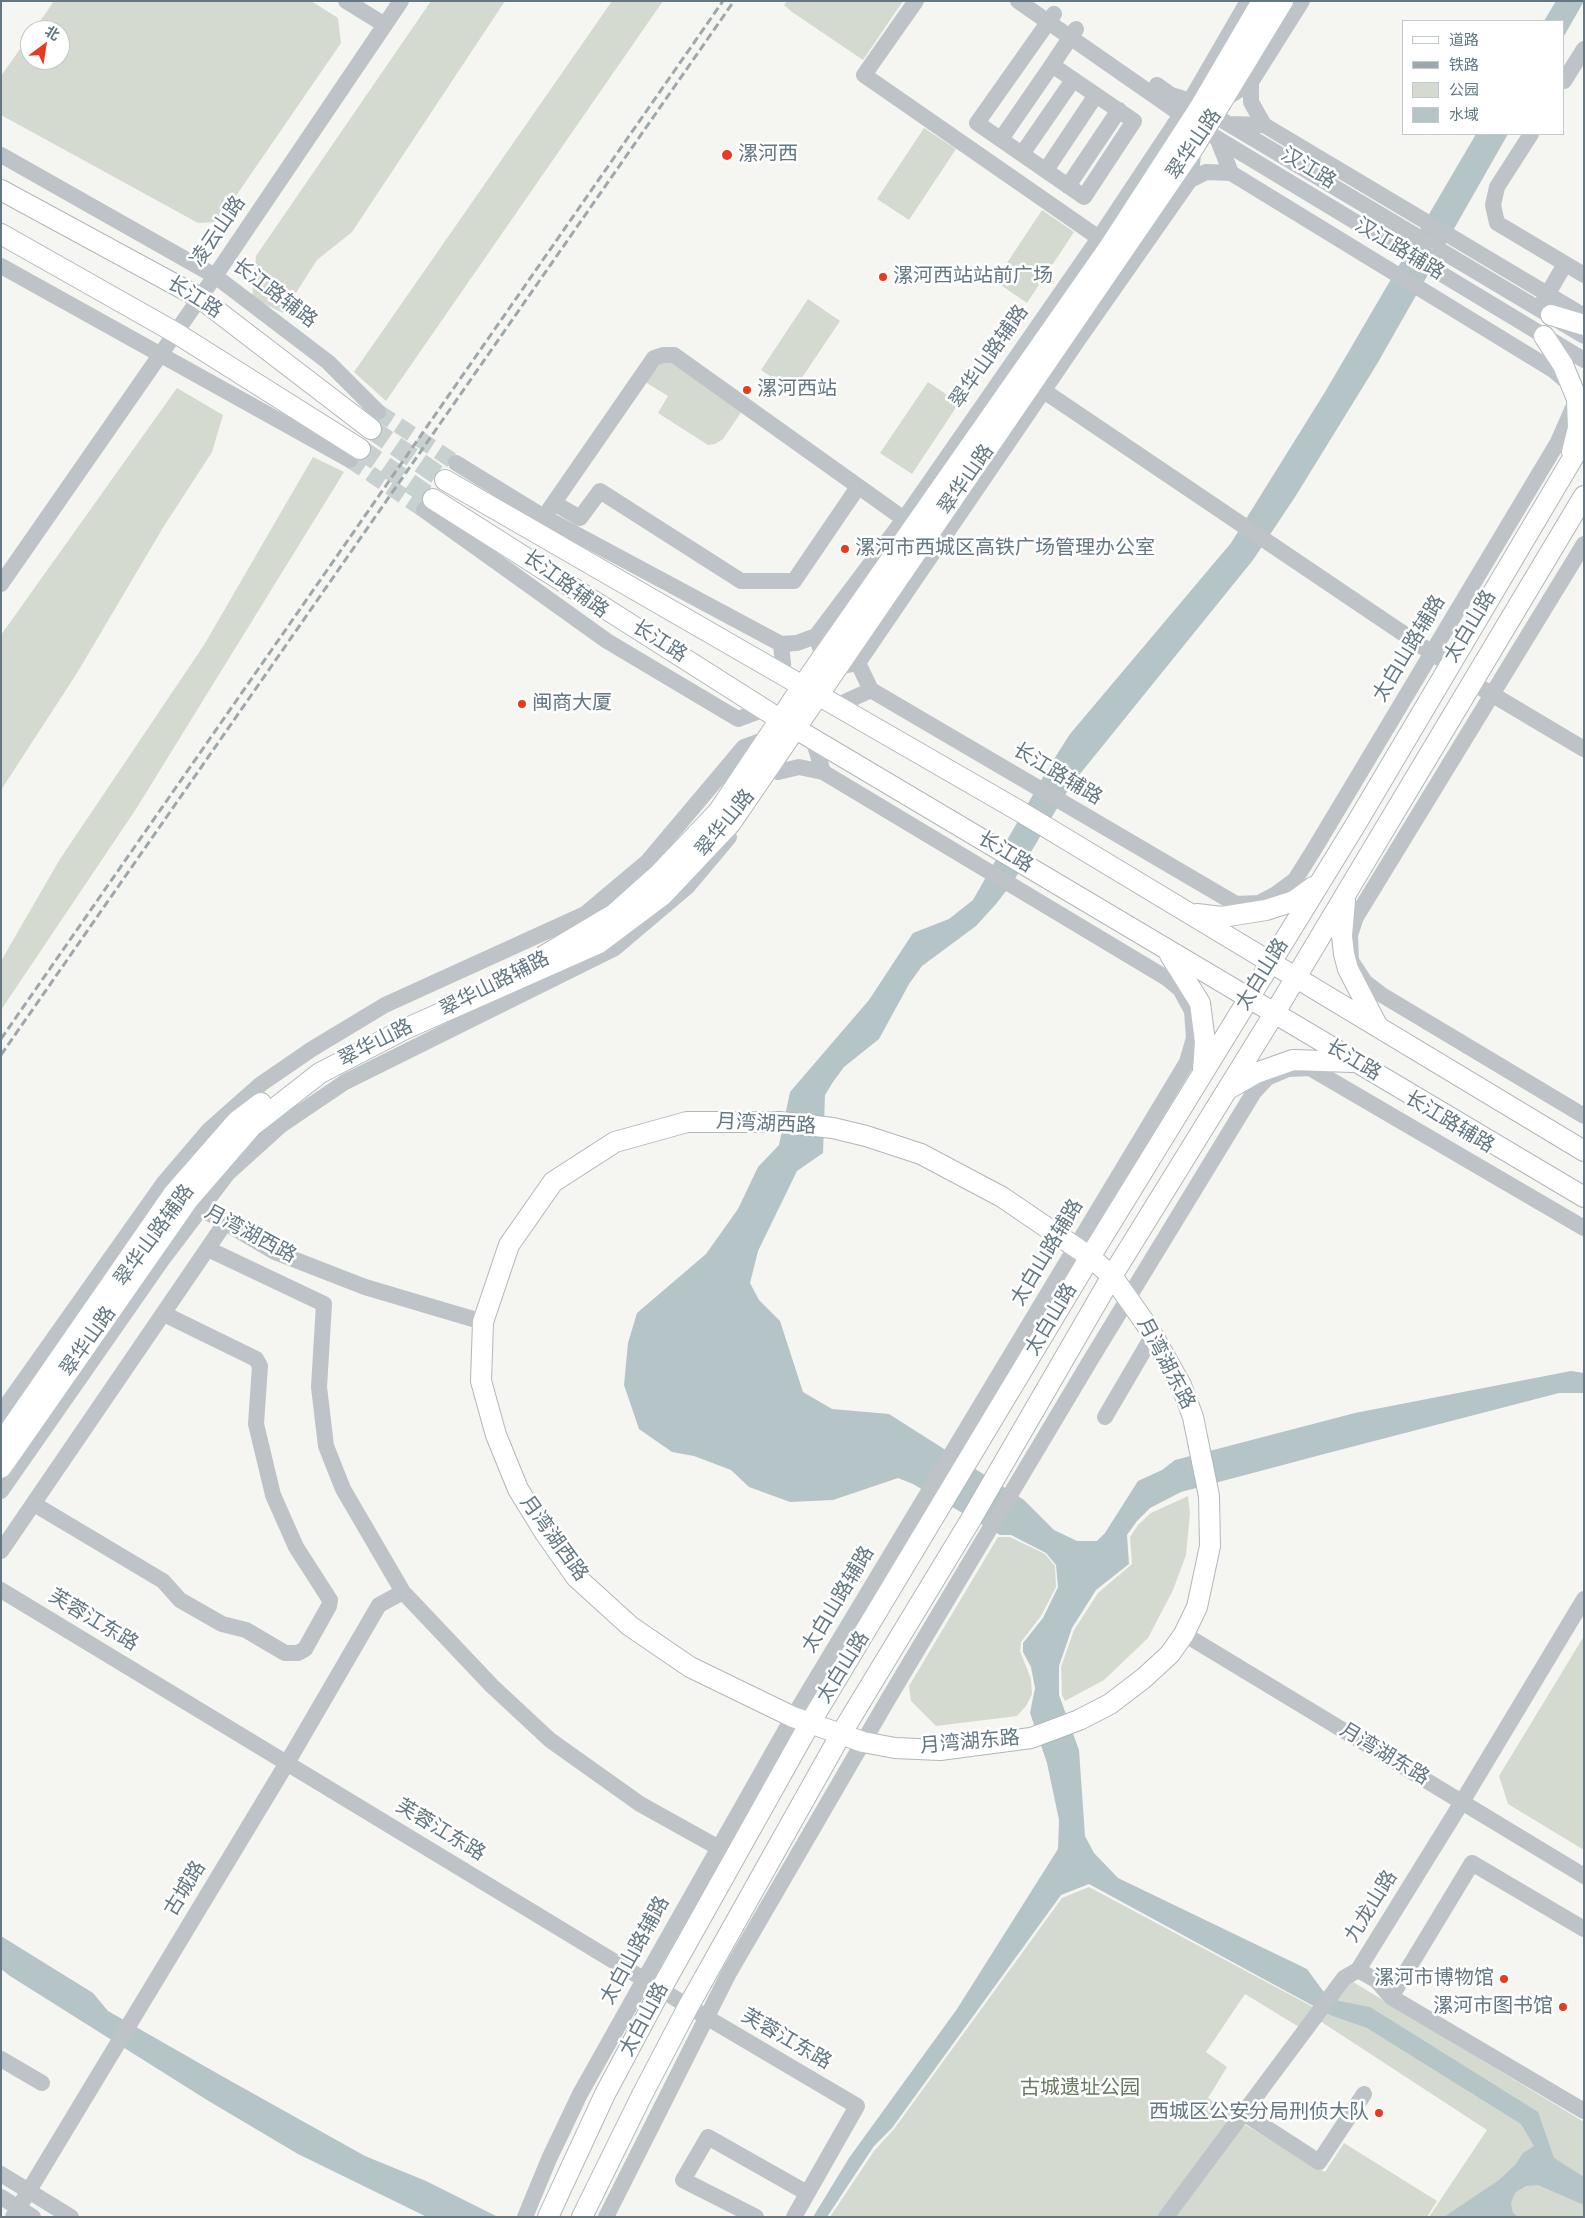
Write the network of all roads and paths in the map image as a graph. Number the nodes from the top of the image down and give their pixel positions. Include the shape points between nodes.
1 (346, 1) edge
2 (401, 1) edge
3 (916, 1) edge
4 (1018, 1) edge
5 (1036, 1) edge
6 (1248, 1) edge
7 (1262, 1) edge
8 (1283, 1) edge
9 (1302, 1) edge
10 (1051, 18) junction
11 (385, 24) junction
12 (1073, 33) junction
13 (1584, 49) edge
14 (1052, 65) junction
15 (1565, 79) edge
16 (1073, 80) junction
17 (1251, 82) junction
18 (1096, 95) junction
19 (1226, 99) junction
20 (1202, 123) junction
21 (1264, 125) junction
22 (1530, 135) edge
23 (1001, 139) junction
24 (1022, 154) junction
25 (1, 155) edge
26 (1046, 170) junction
27 (1231, 173) junction
28 (1190, 180) junction
29 (1, 190) edge
30 (1, 234) edge
31 (1099, 238) junction
32 (1565, 264) junction
33 (1, 266) edge
34 (1584, 274) edge
35 (215, 276) junction
36 (1548, 294) junction
37 (200, 298) junction
38 (1545, 312) junction
39 (1584, 316) edge
40 (1584, 325) edge
41 (176, 332) junction
42 (1544, 336) junction
43 (1584, 336) edge
44 (161, 354) junction
45 (1584, 360) edge
46 (1038, 387) junction
47 (1575, 393) junction
48 (374, 420) joint
49 (1584, 439) edge
50 (355, 454) joint
51 (1570, 461) junction
52 (456, 463) tunnel mouth
53 (444, 480) tunnel mouth
54 (858, 487) junction
55 (1584, 496) edge
56 (554, 502) junction
57 (428, 504) joint
58 (544, 517) junction
59 (904, 519) junction
60 (1584, 544) edge
61 (1, 584) edge
62 (816, 636) junction
63 (781, 644) junction
64 (1441, 659) junction
65 (831, 662) junction
66 (858, 662) junction
67 (784, 674) junction
68 (1472, 682) junction
69 (811, 690) junction
70 (871, 690) junction
71 (1492, 694) junction
72 (836, 706) junction
73 (738, 719) junction
74 (789, 724) junction
75 (775, 744) junction
76 (744, 747) junction
77 (1584, 749) edge
78 (778, 772) junction
79 (823, 772) junction
80 (1321, 881) junction
81 (1346, 895) junction
82 (1259, 903) joint
83 (1190, 913) junction
84 (1166, 950) junction
85 (1271, 962) junction
86 (1296, 978) junction
87 (1249, 999) junction
88 (1274, 1014) junction
89 (1378, 1027) junction
90 (1355, 1063) junction
91 (1203, 1073) junction
92 (1228, 1090) junction
93 (1584, 1116) edge
94 (1584, 1150) edge
95 (182, 1197) junction
96 (1584, 1197) edge
97 (225, 1223) junction
98 (1584, 1228) edge
99 (208, 1249) junction
100 (1083, 1252) junction
101 (1112, 1276) junction
102 (1128, 1298) junction
103 (164, 1314) junction
104 (483, 1322) junction
105 (1153, 1335) junction
106 (1, 1413) edge
107 (1105, 1417) dead end
108 (1, 1443) edge
109 (1, 1468) edge
110 (1, 1491) edge
111 (34, 1504) junction
112 (1, 1551) edge
113 (1, 1590) edge
114 (403, 1592) junction
115 (1584, 1599) edge
116 (1184, 1634) junction
117 (802, 1720) junction
118 (841, 1734) junction
119 (863, 1742) junction
120 (287, 1763) junction
121 (1462, 1802) junction
122 (719, 1848) junction
123 (1584, 1876) edge
124 (1584, 1929) edge
125 (1351, 1974) junction
126 (652, 1985) junction
127 (1391, 1997) junction
128 (688, 2007) junction
129 (706, 2017) junction
130 (1, 2059) edge
131 (42, 2083) dead end
132 (1364, 2094) dead end
133 (1584, 2111) edge
134 (1245, 2114) junction
135 (1, 2174) edge
136 (29, 2191) junction
137 (808, 2193) junction
138 (1, 2197) edge
139 (16, 2212) edge
140 (33, 2217) edge
141 (71, 2217) edge
142 (525, 2217) edge
143 (548, 2217) edge
144 (582, 2217) edge
145 (606, 2217) edge
146 (756, 2217) edge
147 (794, 2217) edge
148 (1166, 2217) edge

1 - 11 street
2 - 11 street, 凌云山路
3 - 31 street via 864,75
4 - 10 street, 汉江路
5 - 10 street, 汉江路
6 - 20 street, 翠华山路辅路
7 - 20 main road, 翠华山路
8 - 19 main road, 翠华山路
9 - 17 street
10 - 12 street, 汉江路
10 - 23 street via 977,123
11 - 35 street, 凌云山路
12 - 14 street
12 - 20 street, 汉江路 via 1166,103
13 - 15 street
14 - 16 street
14 - 23 street
16 - 18 street
16 - 24 street
17 - 19 street
17 - 21 street via 1251,102
18 - 26 street
18 - 26 street via 1134,121 1084,197
19 - 20 main road, 翠华山路
20 - 21 street, 汉江路辅路
20 - 27 street
20 - 28 street, 翠华山路辅路
20 - 31 street, 翠华山路辅路
20 - 38 street, 汉江路 via 1412,232
20 - 42 street, 汉江路
20 - 46 main road, 翠华山路
20 - 65 main road, 翠华山路 via 1110,246
21 - 36 street, 汉江路辅路
22 - 32 street via 1497,187 1492,205 1498,223
23 - 24 street
24 - 26 street
25 - 35 street, 长江路辅路
27 - 28 street via 1206,172
27 - 47 street, 汉江路辅路 via 1553,370
28 - 46 street, 翠华山路辅路
29 - 37 main road, 长江路
30 - 41 main road, 长江路
31 - 59 street, 翠华山路辅路
32 - 34 street
32 - 36 street
33 - 44 street
35 - 37 street, 凌云山路
35 - 48 street, 长江路辅路 via 328,362
36 - 38 street
36 - 39 street, 汉江路辅路
37 - 41 street, 凌云山路
37 - 48 main road, 长江路
38 - 40 main road
38 - 43 street, 汉江路
41 - 44 street, 凌云山路
41 - 50 main road, 长江路
42 - 45 street, 汉江路
42 - 47 main road via 1563,365
44 - 50 street
44 - 61 street, 凌云山路
46 - 64 street
46 - 65 main road, 翠华山路
46 - 66 street, 翠华山路辅路
47 - 51 main road via 1578,428
47 - 64 street, 太白山路辅路 via 1558,442
49 - 51 main road, 太白山路
51 - 64 main road, 太白山路
52 - 58 street
53 - 67 main road, 长江路
54 - 56 street via 794,581 741,581 600,492 580,518
54 - 56 street via 674,355 663,355 654,358
54 - 59 street
55 - 68 main road, 太白山路
56 - 58 street
57 - 73 street, 长江路辅路 via 607,641
57 - 74 main road, 长江路
58 - 63 street
59 - 62 street, 翠华山路辅路
60 - 71 street
62 - 63 street via 797,643
62 - 65 street
63 - 67 street
64 - 80 main road, 太白山路
64 - 82 street, 太白山路辅路 via 1295,880
65 - 66 street
65 - 69 main road, 翠华山路
66 - 70 street
67 - 69 main road, 长江路
68 - 71 street
68 - 81 main road, 太白山路
69 - 72 main road, 长江路
69 - 74 main road, 翠华山路
70 - 72 street
70 - 82 street, 长江路辅路 via 1236,904
71 - 77 street
71 - 93 street via 1356,917 1350,935 1351,961 1365,982 1382,995
72 - 83 main road, 长江路 via 1050,828
73 - 74 street
73 - 76 street
74 - 75 main road, 翠华山路
74 - 79 street
74 - 84 main road, 长江路
75 - 76 street
75 - 78 street, 翠华山路辅路
75 - 95 main road, 翠华山路 via 718,812 659,874 614,914 548,953 400,1020 311,1065 238,1121
76 - 95 street, 翠华山路辅路 via 648,861 585,914 385,1006 261,1084 209,1130
78 - 79 street via 799,767
78 - 95 street, 翠华山路辅路 via 688,887 614,948 346,1082 280,1126 228,1173
79 - 100 street, 太白山路辅路 via 1180,989 1192,1012 1194,1038 1187,1062
80 - 83 main road via 1294,901 1266,910 1222,917
80 - 85 main road, 太白山路
81 - 86 main road, 太白山路
81 - 89 main road via 1342,936 1344,954 1348,969
83 - 85 main road, 长江路
84 - 87 main road, 长江路
84 - 91 main road via 1200,1003 1205,1042
85 - 86 main road, 长江路
85 - 87 main road, 太白山路
86 - 88 main road, 太白山路
86 - 89 main road, 长江路
87 - 88 main road, 长江路
87 - 91 main road, 太白山路
88 - 90 main road, 长江路
88 - 92 main road, 太白山路
89 - 94 main road, 长江路
90 - 92 main road via 1293,1060 1256,1073
90 - 96 main road, 长江路
91 - 100 main road, 太白山路
92 - 101 main road, 太白山路
95 - 97 street, 月湾湖西路
95 - 106 street, 翠华山路辅路
95 - 108 main road, 翠华山路
95 - 109 main road, 翠华山路
95 - 110 street, 翠华山路辅路
97 - 99 street
97 - 104 street, 月湾湖西路 via 275,1252 365,1288
98 - 102 street, 长江路辅路 via 1327,1076 1310,1068 1288,1069 1266,1078 1254,1092
99 - 103 street
99 - 114 street via 324,1304 319,1387 326,1446 344,1489
100 - 101 main road, 月湾湖西路
100 - 104 main road, 月湾湖西路 via 1002,1197 921,1154 834,1128 779,1122 687,1122 614,1142 553,1182 509,1245
100 - 117 main road, 太白山路
101 - 102 main road, 月湾湖东路
101 - 118 main road, 太白山路 via 970,1521
102 - 105 main road, 月湾湖东路
102 - 119 street
103 - 111 street
103 - 111 street via 256,1359 260,1366 256,1424 273,1495 296,1547 330,1600 305,1649 286,1653 246,1630 222,1624 180,1600 163,1581
104 - 117 main road, 月湾湖西路 via 481,1381 496,1436 518,1489 576,1576 630,1626 690,1667
105 - 107 street
105 - 116 main road, 月湾湖东路 via 1181,1385 1193,1417 1210,1496 1210,1546 1206,1570 1197,1607
111 - 112 street
113 - 120 street, 芙蓉江东路
114 - 120 street, 古城路 via 379,1605
114 - 122 street via 492,1686 550,1740 640,1804
115 - 121 street, 九龙山路
116 - 119 main road, 月湾湖东路 via 1170,1654 1110,1704 1080,1720 1031,1738 940,1750 895,1748
116 - 121 street, 月湾湖东路
117 - 118 main road, 月湾湖西路
117 - 122 street, 太白山路辅路
117 - 126 main road, 太白山路
118 - 119 main road, 月湾湖东路
118 - 128 main road, 太白山路
119 - 129 street via 728,1973
120 - 126 street, 芙蓉江东路
120 - 136 street, 古城路
121 - 123 street, 月湾湖东路
121 - 125 street, 九龙山路
122 - 126 street, 太白山路辅路
124 - 127 street via 1472,1863
125 - 127 street via 1376,1980
125 - 134 street, 九龙山路 via 1310,2022
126 - 128 street, 芙蓉江东路
126 - 142 street, 太白山路辅路 via 580,2094
126 - 143 main road, 太白山路
127 - 133 street
128 - 129 street, 芙蓉江东路
128 - 144 main road, 太白山路
129 - 137 street, 芙蓉江东路 via 857,2106
129 - 145 street
130 - 131 street
132 - 134 street via 1319,2162
134 - 148 street, 九龙山路
135 - 136 street
136 - 139 street, 古城路
136 - 141 street
137 - 146 street via 708,2137 683,2180
137 - 147 street
138 - 139 street
139 - 140 street

